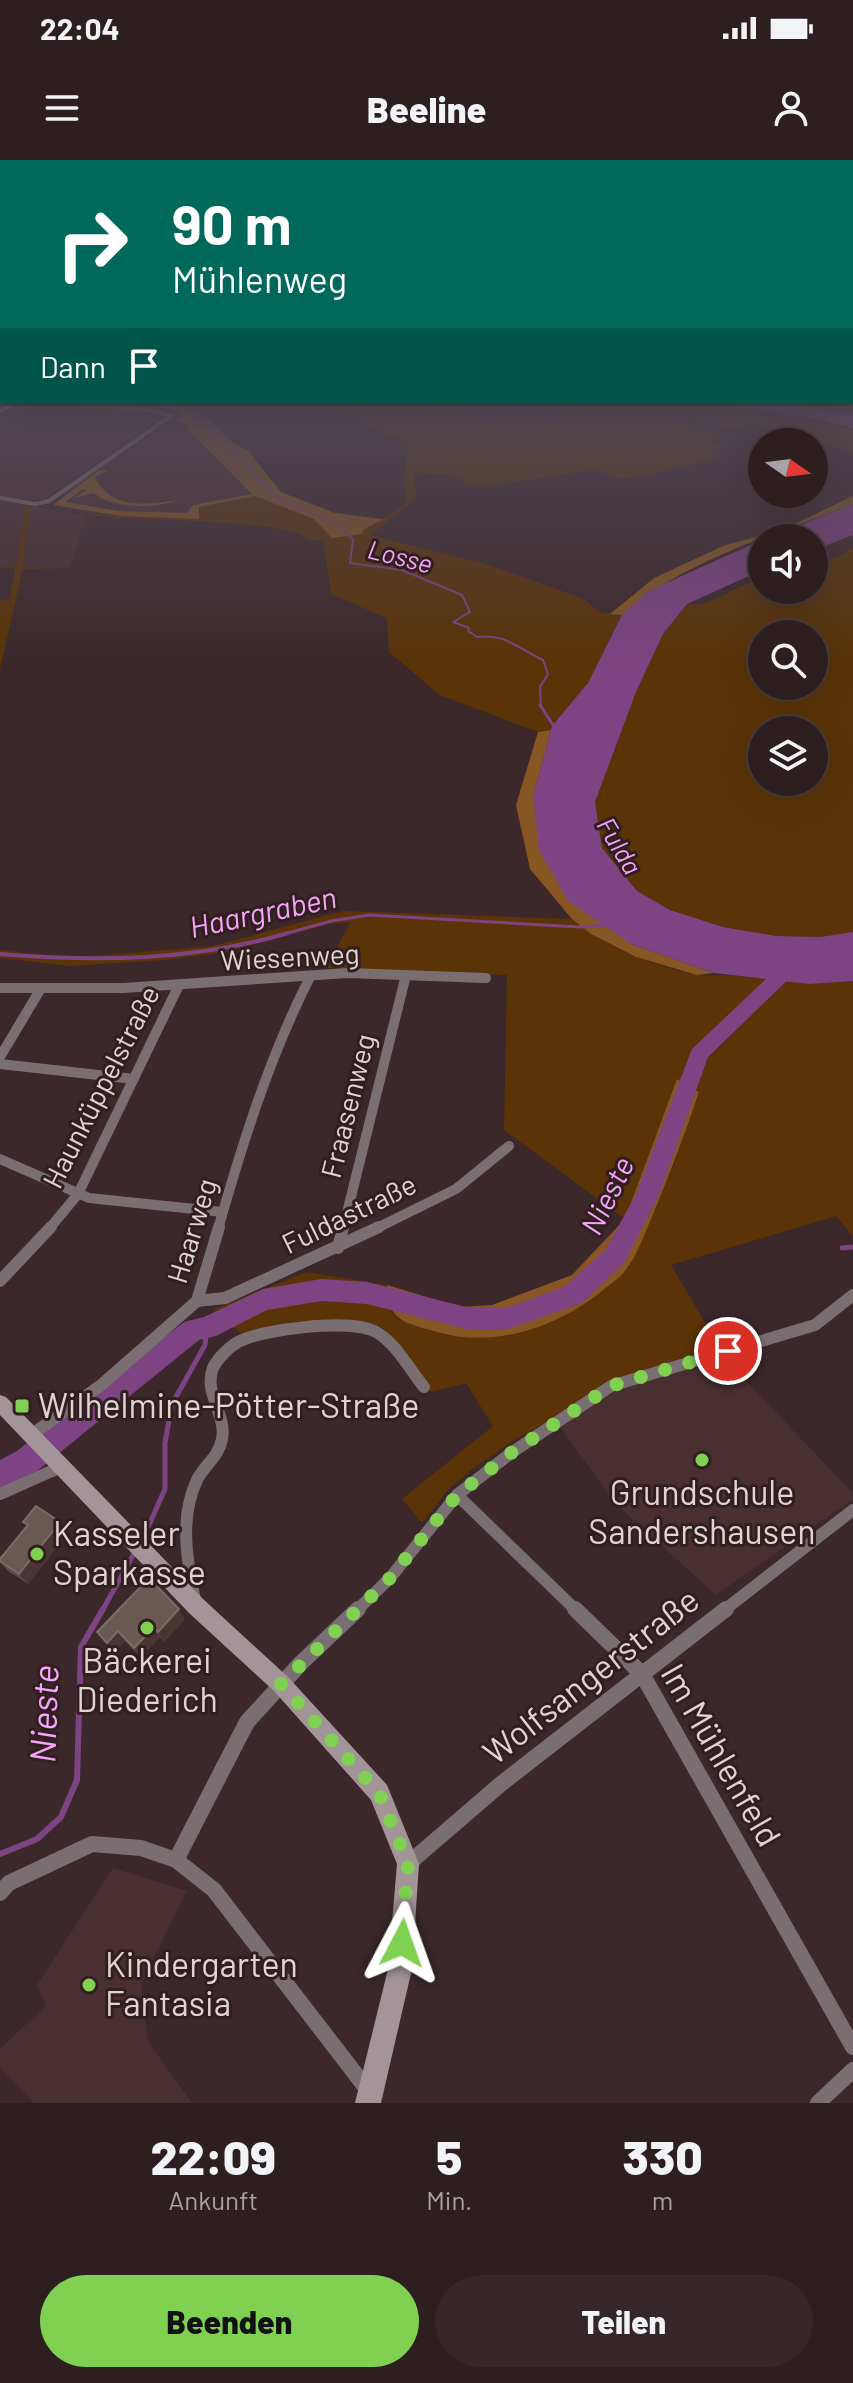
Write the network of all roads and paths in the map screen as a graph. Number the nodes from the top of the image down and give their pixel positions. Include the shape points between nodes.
1 (74, 484) edge
2 (0, 498) edge
3 (406, 975) junction
4 (310, 977) junction
5 (486, 978) dead end
6 (179, 985) junction
7 (0, 988) edge
8 (40, 990) junction
9 (0, 1057) edge
10 (0, 1064) edge
11 (134, 1079) junction
12 (509, 1146) dead end
13 (0, 1159) edge
14 (78, 1194) junction
15 (223, 1212) junction
16 (338, 1248) junction
17 (0, 1281) edge
18 (853, 1295) edge
19 (197, 1301) junction
20 (424, 1387) dead end
21 (0, 1403) edge
22 (34, 1437) junction
23 (60, 1463) junction
24 (0, 1494) edge
25 (457, 1495) junction
26 (853, 1510) edge
27 (196, 1606) junction
28 (642, 1674) junction
29 (281, 1684) junction
30 (176, 1860) junction
31 (408, 1864) junction
32 (0, 1893) edge
33 (853, 2047) edge
34 (853, 2070) edge
35 (370, 2098) edge
36 (818, 2103) edge

1 - 2 street via 49,501
3 - 4 street, Wiesenweg
3 - 5 street, Wiesenweg
3 - 16 street, Fraasenweg
4 - 6 street, Wiesenweg
4 - 15 street, Haarweg via 282,1032 252,1113
6 - 8 street, Wiesenweg
6 - 11 street, Haunküppelstraße
7 - 8 street, Wiesenweg
8 - 9 street
10 - 11 street
11 - 14 street, Haunküppelstraße
12 - 16 street, Fuldastraße via 456,1189
13 - 14 street
14 - 15 street
14 - 17 street, Haunküppelstraße
15 - 19 street, Haarweg
16 - 19 street, Fuldastraße via 225,1298
18 - 25 street via 815,1325 611,1386
19 - 22 street, Haarweg
20 - 27 street via 375,1330 321,1326 238,1342 213,1367 211,1394 225,1424 218,1451 198,1479 186,1514
21 - 22 main road
22 - 23 main road
23 - 24 street
23 - 27 main road
25 - 28 street, Im Mühlenfeld
25 - 29 street via 390,1578
26 - 28 street, Wolfsangerstraße
27 - 29 main road
28 - 31 street, Wolfsangerstraße
28 - 33 street, Im Mühlenfeld
29 - 30 street via 247,1722
29 - 31 main road via 379,1793
30 - 32 street via 141,1848 92,1844 9,1883
30 - 35 street via 214,1890
31 - 35 main road via 400,1969
34 - 36 street

